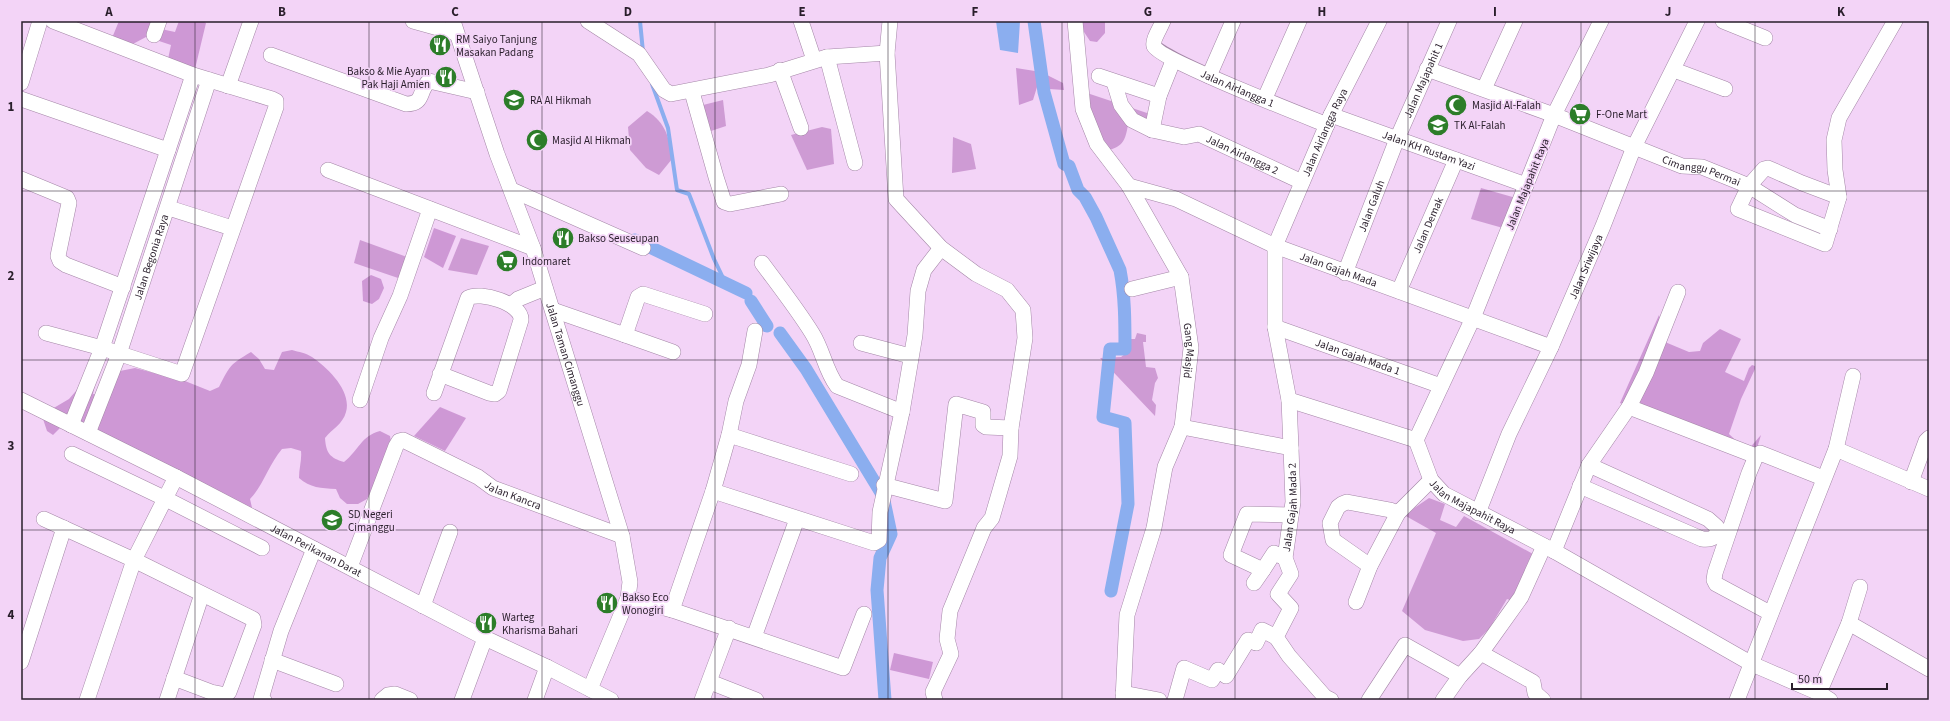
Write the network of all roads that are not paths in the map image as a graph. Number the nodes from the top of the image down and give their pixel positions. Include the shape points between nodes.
1 (40, 21) edge
2 (53, 21) edge
3 (251, 21) edge
4 (413, 21) edge
5 (588, 21) edge
6 (801, 21) edge
7 (890, 21) edge
8 (1075, 21) edge
9 (1163, 21) edge
10 (1233, 21) edge
11 (1299, 21) edge
12 (1379, 21) edge
13 (1449, 21) edge
14 (1515, 21) edge
15 (1601, 21) edge
16 (1697, 21) edge
17 (1723, 21) edge
18 (1895, 21) edge
19 (455, 27) edge
20 (1765, 38) dead end
21 (887, 53) junction
22 (271, 54) dead end
23 (821, 58) junction
24 (1173, 60) junction
25 (1427, 69) junction
26 (780, 70) junction
27 (1674, 70) junction
28 (193, 75) junction
29 (1099, 76) dead end
30 (1209, 76) junction
31 (209, 80) junction
32 (1114, 82) junction
33 (21, 83) edge
34 (228, 86) junction
35 (1484, 89) junction
36 (1725, 89) dead end
37 (477, 92) junction
38 (692, 92) junction
39 (1159, 96) junction
40 (1265, 98) junction
41 (21, 99) edge
42 (1554, 116) junction
43 (1329, 120) junction
44 (802, 128) dead end
45 (1152, 130) junction
46 (1397, 139) junction
47 (1634, 147) junction
48 (168, 150) junction
49 (1456, 160) junction
50 (855, 163) dead end
51 (328, 170) dead end
52 (21, 179) edge
53 (1302, 182) junction
54 (1526, 185) junction
55 (1129, 186) junction
56 (1749, 186) junction
57 (512, 190) junction
58 (781, 194) dead end
59 (1839, 197) junction
60 (168, 208) junction
61 (430, 209) junction
62 (232, 228) junction
63 (1830, 230) junction
64 (1275, 246) junction
65 (533, 248) junction
66 (643, 248) dead end
67 (941, 248) junction
68 (762, 263) dead end
69 (1345, 272) junction
70 (1181, 277) junction
71 (123, 287) junction
72 (545, 288) junction
73 (1132, 289) dead end
74 (1399, 291) junction
75 (1678, 292) dead end
76 (512, 304) junction
77 (553, 310) junction
78 (705, 314) dead end
79 (1473, 318) junction
80 (1275, 327) junction
81 (755, 331) dead end
82 (46, 333) dead end
83 (625, 335) junction
84 (861, 342) dead end
85 (1551, 347) junction
86 (102, 348) junction
87 (673, 352) dead end
88 (119, 354) junction
89 (910, 356) junction
90 (440, 374) junction
91 (1853, 376) dead end
92 (1441, 386) junction
93 (434, 393) dead end
94 (21, 400) edge
95 (360, 400) dead end
96 (1289, 400) junction
97 (1628, 407) junction
98 (902, 412) junction
99 (71, 425) junction
100 (1182, 427) junction
101 (1011, 428) junction
102 (88, 433) junction
103 (729, 435) junction
104 (1929, 438) edge
105 (1416, 440) junction
106 (1291, 448) junction
107 (1836, 449) junction
108 (72, 454) dead end
109 (1756, 456) junction
110 (1590, 465) junction
111 (851, 474) dead end
112 (176, 477) junction
113 (1823, 478) junction
114 (1431, 480) junction
115 (1911, 482) junction
116 (1580, 486) junction
117 (884, 489) junction
118 (1929, 489) edge
119 (713, 491) junction
120 (164, 498) junction
121 (1398, 513) junction
122 (1478, 513) junction
123 (1291, 515) junction
124 (44, 519) dead end
125 (797, 519) junction
126 (64, 528) junction
127 (450, 532) dead end
128 (622, 536) junction
129 (262, 548) dead end
130 (314, 549) junction
131 (1549, 549) junction
132 (1285, 558) junction
133 (134, 560) junction
134 (1370, 566) junction
135 (350, 567) junction
136 (1263, 570) junction
137 (1254, 583) dead end
138 (1860, 587) dead end
139 (202, 594) junction
140 (628, 598) junction
141 (1356, 602) dead end
142 (423, 606) junction
143 (672, 610) junction
144 (1770, 613) junction
145 (864, 614) dead end
146 (1849, 623) junction
147 (729, 628) junction
148 (754, 637) junction
149 (1276, 637) junction
150 (485, 638) junction
151 (1481, 653) junction
152 (272, 660) junction
153 (21, 662) edge
154 (1752, 664) junction
155 (547, 667) junction
156 (1929, 669) edge
157 (1460, 676) junction
158 (174, 678) junction
159 (710, 682) junction
160 (336, 684) dead end
161 (590, 689) junction
162 (1123, 696) edge
163 (1824, 696) edge
164 (607, 699) edge
165 (87, 700) edge
166 (167, 700) edge
167 (262, 700) edge
168 (382, 700) edge
169 (410, 700) edge
170 (462, 700) edge
171 (535, 700) edge
172 (702, 700) edge
173 (756, 700) edge
174 (936, 700) edge
175 (1159, 700) edge
176 (1175, 700) edge
177 (1331, 700) edge
178 (1369, 700) edge
179 (1443, 700) edge
180 (1543, 700) edge
181 (1737, 700) edge

1 - 33 street
2 - 28 street
3 - 34 street
4 - 19 street
5 - 38 street via 639,54 668,93
6 - 23 street
7 - 21 street
8 - 55 street, Gang Masjid via 1082,110 1097,144
9 - 24 street, Jalan Airlangga 1 via 1154,45 1158,52
10 - 30 street
11 - 40 street
12 - 43 street, Jalan Airlangga Raya
13 - 25 street, Jalan Majapahit 1
14 - 35 street
15 - 42 street, Jalan Majapahit Raya
16 - 27 street, Jalan Sriwijaya
17 - 20 street
18 - 59 street, Cimanggu Permai via 1839,118 1834,140
19 - 37 street, Jalan Taman Cimanggu
21 - 23 street
21 - 67 street via 896,200
22 - 37 street via 406,104 419,101 429,81
23 - 26 street
23 - 50 street
24 - 30 street, Jalan Airlangga 1
24 - 39 street
25 - 35 street, Cimanggu Permai
25 - 46 street, Jalan Majapahit 1
26 - 38 street via 769,75
26 - 44 street
27 - 36 street
27 - 47 street, Jalan Sriwijaya
28 - 31 street
28 - 48 street, Jalan Begonia Raya
29 - 32 street
30 - 40 street, Jalan Airlangga 1
31 - 34 street
31 - 60 street, Jalan Begonia Raya
32 - 39 street
32 - 45 street, Jalan Airlangga 2 via 1121,105 1132,120
34 - 62 street via 276,101 276,108
35 - 42 street, Cimanggu Permai
37 - 57 street, Jalan Taman Cimanggu
38 - 58 street via 724,202 730,204
39 - 45 street
40 - 43 street, Jalan Airlangga 1
41 - 48 street
42 - 47 street, Cimanggu Permai
42 - 54 street, Jalan Majapahit Raya
43 - 46 street, Jalan KH Rustam Yazi
43 - 53 street, Jalan Airlangga Raya
45 - 53 street, Jalan Airlangga 2 via 1184,137 1199,134
46 - 49 street, Jalan KH Rustam Yazi
46 - 69 street, Jalan Galuh
47 - 56 street, Cimanggu Permai via 1682,166 1702,166
47 - 85 street, Jalan Sriwijaya
48 - 71 street, Jalan Begonia Raya
49 - 54 street, Jalan KH Rustam Yazi
49 - 74 street, Jalan Demak
51 - 61 street
52 - 71 street via 67,198 70,203 58,256 60,261
53 - 64 street, Jalan Airlangga Raya
54 - 79 street, Jalan Majapahit Raya
55 - 64 street, Jalan Gajah Mada via 1193,206
55 - 70 street, Gang Masjid
56 - 59 street via 1764,169 1768,168
56 - 63 street via 1795,215
56 - 63 street, Cimanggu Permai via 1738,209 1825,244
57 - 65 street, Jalan Taman Cimanggu
57 - 66 street
59 - 63 street, Cimanggu Permai
60 - 62 street
60 - 88 street, Jalan Begonia Raya
61 - 65 street
61 - 95 street
62 - 88 street via 182,374
64 - 69 street, Jalan Gajah Mada
64 - 80 street, Jalan Gajah Mada 2
65 - 72 street, Jalan Taman Cimanggu
67 - 89 street via 920,279 915,335
67 - 101 street via 976,274 1007,290 1023,310 1025,338
68 - 98 street via 813,334 830,377 837,386
69 - 74 street, Jalan Gajah Mada
70 - 73 street
70 - 100 street, Gang Masjid via 1191,348
71 - 86 street, Jalan Begonia Raya
72 - 76 street
72 - 77 street, Jalan Taman Cimanggu
74 - 79 street, Jalan Gajah Mada
75 - 97 street via 1657,348
76 - 90 street via 482,295 472,295 468,298
76 - 90 street via 520,312 521,320 499,391 495,394 489,393
77 - 83 street
77 - 128 street, Jalan Taman Cimanggu
78 - 83 street via 643,294 638,297
79 - 85 street, Jalan Gajah Mada
79 - 92 street, Jalan Majapahit Raya
80 - 92 street, Jalan Gajah Mada 1
80 - 96 street, Jalan Gajah Mada 2
81 - 103 street via 749,365 736,401
82 - 86 street
83 - 87 street
84 - 89 street
85 - 122 street, Jalan Sriwijaya via 1509,434
86 - 88 street
86 - 99 street, Jalan Begonia Raya
88 - 102 street, Jalan Begonia Raya
89 - 98 street
90 - 93 street
91 - 107 street
92 - 105 street, Jalan Majapahit Raya
94 - 99 street, Jalan Perikanan Darat
96 - 105 street
96 - 106 street, Jalan Gajah Mada 2
97 - 109 street
97 - 110 street
98 - 117 street
99 - 102 street, Jalan Perikanan Darat
100 - 106 street
100 - 162 street, Gang Masjid via 1165,467 1154,528 1127,615
101 - 117 street via 986,427 983,425 983,412 956,404 945,501
101 - 174 street via 1010,456 992,518 984,528 950,611 947,639 951,654 932,692
102 - 112 street, Jalan Perikanan Darat
103 - 111 street
103 - 119 street
104 - 115 street
105 - 114 street, Jalan Majapahit Raya
106 - 123 street, Jalan Gajah Mada 2
107 - 113 street
107 - 115 street
108 - 120 street
109 - 113 street via 1763,454
109 - 144 street via 1714,573 1714,580 1716,584
110 - 116 street
110 - 116 street via 1708,519 1717,527 1718,533 1710,540 1702,539
112 - 120 street
112 - 130 street, Jalan Perikanan Darat
113 - 144 street
114 - 121 street
114 - 122 street, Jalan Majapahit Raya via 1444,494
115 - 118 street
116 - 131 street
117 - 125 street via 879,540 874,544
119 - 125 street
119 - 143 street
120 - 129 street
120 - 133 street
121 - 134 street
121 - 134 street via 1347,502 1338,507 1330,523 1333,540
122 - 131 street, Jalan Majapahit Raya
123 - 132 street, Jalan Gajah Mada 2
123 - 136 street via 1247,514 1231,555
124 - 126 street
125 - 148 street
126 - 133 street
126 - 153 street
127 - 142 street
128 - 135 street, Jalan Kancra via 493,488 478,477 403,440 396,446
128 - 140 street, Jalan Taman Cimanggu via 630,582
130 - 135 street, Jalan Perikanan Darat
130 - 152 street
131 - 151 street via 1521,597
131 - 154 street, Jalan Majapahit Raya
132 - 136 street via 1274,553
132 - 149 street, Jalan Gajah Mada 2 via 1291,574 1278,594 1291,608
133 - 139 street
133 - 165 street
134 - 141 street
135 - 142 street, Jalan Perikanan Darat
136 - 137 street
138 - 146 street
139 - 158 street
139 - 158 street via 248,616 253,619 254,625 230,692 226,695
140 - 143 street
140 - 161 street, Jalan Taman Cimanggu
142 - 150 street, Jalan Perikanan Darat
143 - 147 street
144 - 154 street
145 - 148 street via 843,668
146 - 156 street
146 - 163 street
147 - 148 street
147 - 159 street
149 - 176 street via 1262,630 1256,643 1248,640 1226,676 1218,670 1212,680 1184,668
149 - 177 street via 1288,656 1325,697
150 - 155 street, Jalan Perikanan Darat
150 - 170 street
151 - 157 street
151 - 180 street via 1533,682 1535,693
152 - 160 street
152 - 167 street
154 - 163 street, Jalan Majapahit Raya
154 - 181 street
155 - 161 street, Jalan Perikanan Darat
155 - 171 street
157 - 178 street via 1405,645
157 - 179 street
158 - 166 street
159 - 172 street
159 - 173 street
161 - 164 street, Jalan Perikanan Darat
162 - 175 street
168 - 169 street via 388,695 395,694

